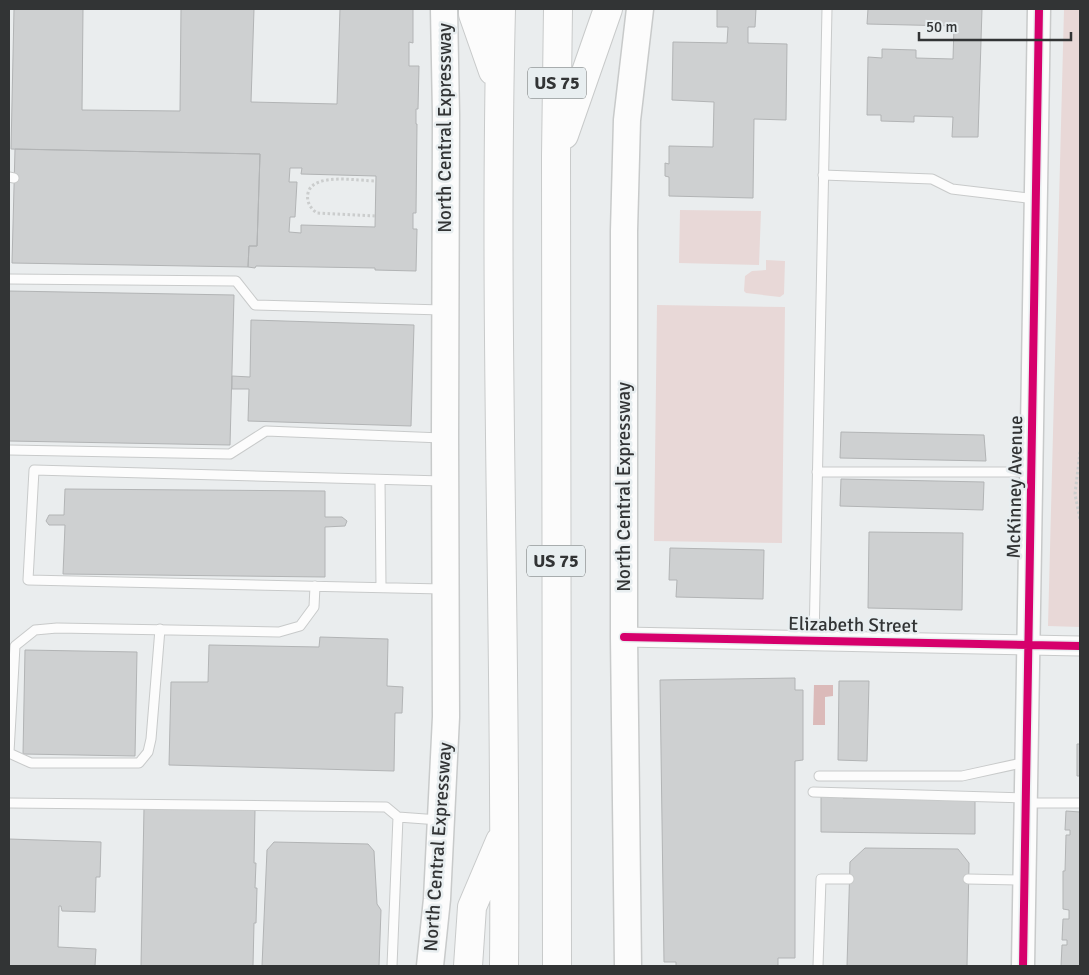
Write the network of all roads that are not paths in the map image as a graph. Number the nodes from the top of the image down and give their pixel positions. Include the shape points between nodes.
1 (444, 9) edge
2 (473, 9) edge
3 (501, 9) edge
4 (558, 9) edge
5 (608, 9) edge
6 (640, 9) edge
7 (826, 9) edge
8 (1039, 9) edge
9 (499, 87) junction
10 (556, 156) junction
11 (823, 175) junction
12 (1036, 199) junction
13 (9, 279) edge
14 (446, 310) junction
15 (445, 438) junction
16 (9, 450) edge
17 (817, 472) junction
18 (1031, 472) junction
19 (380, 480) junction
20 (446, 481) junction
21 (315, 586) junction
22 (381, 587) junction
23 (446, 589) junction
24 (160, 629) junction
25 (624, 637) junction
26 (814, 641) junction
27 (1028, 645) junction
28 (1080, 646) edge
29 (9, 753) edge
30 (1026, 762) junction
31 (819, 776) dead end
32 (813, 792) dead end
33 (1026, 801) junction
34 (9, 803) edge
35 (1080, 803) edge
36 (398, 817) junction
37 (442, 820) junction
38 (505, 829) junction
39 (849, 879) dead end
40 (968, 879) dead end
41 (1024, 880) junction
42 (392, 966) edge
43 (430, 966) edge
44 (468, 966) edge
45 (504, 966) edge
46 (557, 966) edge
47 (628, 966) edge
48 (818, 966) edge
49 (1022, 966) edge

1 - 14 main road, North Central Expressway
2 - 9 highway
3 - 9 highway, US 75
4 - 10 highway, US 75
5 - 10 highway
6 - 25 main road, North Central Expressway via 627,129 624,231
7 - 11 lane
8 - 12 street, McKinney Avenue
9 - 38 highway, US 75 via 499,425
10 - 46 highway, US 75
11 - 12 lane via 932,179 952,189
11 - 17 lane
12 - 18 street, McKinney Avenue
13 - 14 lane via 236,281 255,305
14 - 15 main road, North Central Expressway
15 - 16 lane via 266,432 230,454
15 - 20 main road, North Central Expressway
17 - 18 lane
17 - 26 lane
18 - 27 street, McKinney Avenue
19 - 20 lane
19 - 21 lane via 34,470 28,580
19 - 22 lane
20 - 23 main road, North Central Expressway
21 - 22 lane
21 - 24 lane via 314,607 300,626 279,632
22 - 23 lane
23 - 37 main road, North Central Expressway
24 - 29 lane via 57,628 35,630 25,636 15,646
24 - 29 lane via 148,752 139,763 31,763
25 - 26 street, Elizabeth Street
25 - 47 main road, North Central Expressway
26 - 27 street, Elizabeth Street
27 - 28 street, Elizabeth Street
27 - 30 street, McKinney Avenue
30 - 31 lane via 962,776
30 - 33 street, McKinney Avenue
32 - 33 lane
33 - 35 lane
33 - 41 street, McKinney Avenue
34 - 36 lane via 386,807
36 - 37 lane
36 - 42 lane
37 - 43 main road, North Central Expressway
38 - 44 highway via 472,907
38 - 45 highway, US 75
39 - 48 lane via 821,879
40 - 41 lane
41 - 49 street, McKinney Avenue

